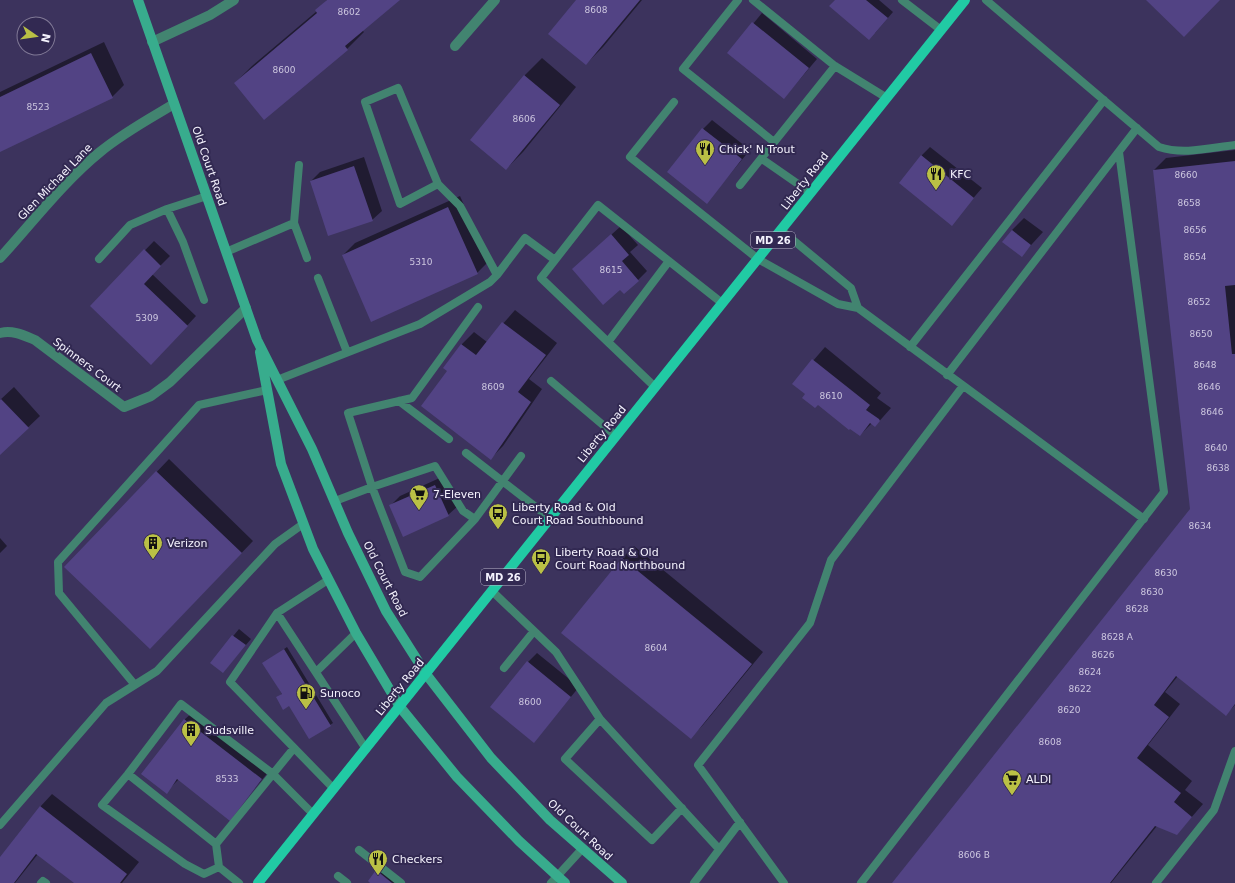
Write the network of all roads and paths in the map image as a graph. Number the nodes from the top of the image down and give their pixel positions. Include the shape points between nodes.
1 (138, 0) edge
2 (234, 0) edge
3 (495, 0) edge
4 (738, 0) edge
5 (753, 0) edge
6 (902, 0) edge
7 (965, 0) edge
8 (986, 0) edge
9 (941, 30) junction
10 (152, 42) junction
11 (455, 46) dead end
12 (835, 66) junction
13 (887, 98) junction
14 (1104, 100) junction
15 (674, 102) dead end
16 (174, 104) junction
17 (1137, 128) junction
18 (774, 142) junction
19 (1235, 145) edge
20 (1119, 152) junction
21 (762, 159) junction
22 (299, 165) dead end
23 (438, 184) junction
24 (740, 185) dead end
25 (811, 193) junction
26 (207, 196) junction
27 (167, 209) junction
28 (294, 223) junction
29 (781, 230) junction
30 (226, 252) junction
31 (0, 258) edge
32 (307, 258) dead end
33 (99, 259) dead end
34 (758, 259) junction
35 (555, 260) junction
36 (670, 261) junction
37 (498, 275) junction
38 (318, 278) dead end
39 (204, 300) dead end
40 (722, 303) junction
41 (478, 307) dead end
42 (246, 308) junction
43 (858, 308) junction
44 (0, 332) edge
45 (257, 340) junction
46 (608, 342) junction
47 (910, 347) junction
48 (347, 352) junction
49 (947, 375) junction
50 (277, 380) junction
51 (551, 381) dead end
52 (962, 386) junction
53 (655, 387) junction
54 (267, 390) junction
55 (399, 401) junction
56 (616, 436) junction
57 (449, 439) dead end
58 (466, 453) dead end
59 (521, 456) dead end
60 (503, 482) junction
61 (372, 486) junction
62 (334, 501) junction
63 (550, 518) junction
64 (475, 519) junction
65 (1144, 519) junction
66 (303, 524) junction
67 (328, 580) junction
68 (492, 591) junction
69 (277, 613) junction
70 (534, 631) junction
71 (356, 633) junction
72 (504, 668) dead end
73 (316, 672) junction
74 (426, 674) junction
75 (135, 685) junction
76 (400, 707) junction
77 (600, 719) junction
78 (294, 748) junction
79 (366, 749) junction
80 (1235, 751) edge
81 (128, 774) junction
82 (273, 774) junction
83 (334, 789) junction
84 (682, 808) junction
85 (313, 814) junction
86 (740, 822) junction
87 (0, 825) edge
88 (216, 844) junction
89 (582, 849) junction
90 (719, 849) junction
91 (359, 850) dead end
92 (219, 867) junction
93 (338, 876) dead end
94 (554, 880) edge
95 (41, 883) edge
96 (46, 883) edge
97 (239, 883) edge
98 (258, 883) edge
99 (347, 883) edge
100 (401, 883) edge
101 (565, 883) edge
102 (622, 883) edge
103 (694, 883) edge
104 (784, 883) edge
105 (861, 883) edge
106 (1156, 883) edge

1 - 10 main road, Old Court Road
2 - 10 street via 210,15
3 - 11 street
4 - 18 lane via 683,69
5 - 12 lane
6 - 9 lane
7 - 9 main road, Liberty Road / MD 26
8 - 14 lane
9 - 13 main road, Liberty Road / MD 26
10 - 16 main road, Old Court Road
12 - 13 lane
12 - 18 lane
13 - 25 main road, Liberty Road / MD 26
14 - 17 lane
14 - 47 lane
15 - 34 lane via 630,157
16 - 26 main road, Old Court Road
16 - 31 street, Glen Michael Lane via 99,153 76,174
17 - 19 lane via 1159,147 1170,151
17 - 20 lane
18 - 21 lane
20 - 49 lane
20 - 65 lane via 1164,492
21 - 24 lane
21 - 25 lane
22 - 28 lane
23 - 23 lane via 398,88 365,102 400,204
23 - 37 lane via 460,206
25 - 29 main road, Liberty Road / MD 26
26 - 27 lane
26 - 30 main road, Old Court Road
27 - 33 lane via 130,225
27 - 39 lane via 183,242
28 - 30 lane
28 - 32 lane
29 - 34 main road, Liberty Road / MD 26
29 - 43 lane via 851,288
30 - 42 main road, Old Court Road
34 - 40 main road, Liberty Road / MD 26
34 - 43 lane via 838,304
35 - 36 lane via 598,205
35 - 37 lane via 525,238
35 - 46 lane via 541,278
36 - 40 lane
36 - 46 lane
37 - 48 lane via 420,324
38 - 48 lane
40 - 53 main road, Liberty Road / MD 26
41 - 55 lane via 412,398
42 - 44 street, Spinners Court via 170,382 151,396 124,407 35,340 18,333
42 - 45 main road, Old Court Road
43 - 47 lane
45 - 50 main road, Old Court Road
45 - 54 main road, Old Court Road
46 - 53 lane
47 - 49 lane
48 - 50 lane
49 - 52 lane
50 - 62 main road, Old Court Road via 312,449
51 - 56 lane
52 - 65 lane
52 - 86 lane via 831,560 810,623 698,765
53 - 56 main road, Liberty Road / MD 26
54 - 66 main road, Old Court Road via 281,464
54 - 75 lane via 200,405 58,562 59,593
55 - 57 lane
55 - 61 lane via 348,413
56 - 63 main road, Liberty Road / MD 26
58 - 60 lane
59 - 60 lane
60 - 63 lane
60 - 64 lane
61 - 62 lane
61 - 64 lane via 435,466 463,511
61 - 64 lane via 405,572 420,577
62 - 74 main road, Old Court Road via 386,611
63 - 68 main road, Liberty Road / MD 26
65 - 105 lane
66 - 67 main road, Old Court Road
66 - 75 lane via 275,544 157,671
67 - 69 lane
67 - 71 main road, Old Court Road
68 - 70 lane
68 - 74 main road, Liberty Road / MD 26
69 - 73 lane
69 - 78 lane via 230,682
70 - 72 lane
70 - 77 lane via 556,652
71 - 73 lane
71 - 76 main road, Old Court Road
73 - 79 lane
74 - 76 main road, Liberty Road / MD 26
74 - 89 main road, Old Court Road via 491,758 550,820
75 - 87 lane via 106,703
76 - 79 main road, Liberty Road / MD 26
76 - 94 main road, Old Court Road via 457,777
77 - 84 lane
77 - 84 lane via 566,759 652,840
78 - 82 lane
78 - 83 lane
79 - 83 main road, Liberty Road / MD 26
80 - 106 lane via 1214,810
81 - 82 lane via 181,704
81 - 88 lane
81 - 92 lane via 102,805 185,864 204,874
82 - 85 lane
82 - 88 lane
83 - 85 main road, Liberty Road / MD 26
84 - 90 lane
85 - 98 main road, Liberty Road / MD 26
86 - 90 lane
86 - 104 lane
88 - 92 lane
89 - 94 lane
89 - 102 main road, Old Court Road
90 - 103 lane
91 - 100 lane
92 - 97 lane
93 - 99 lane
94 - 101 main road, Old Court Road
95 - 96 lane

